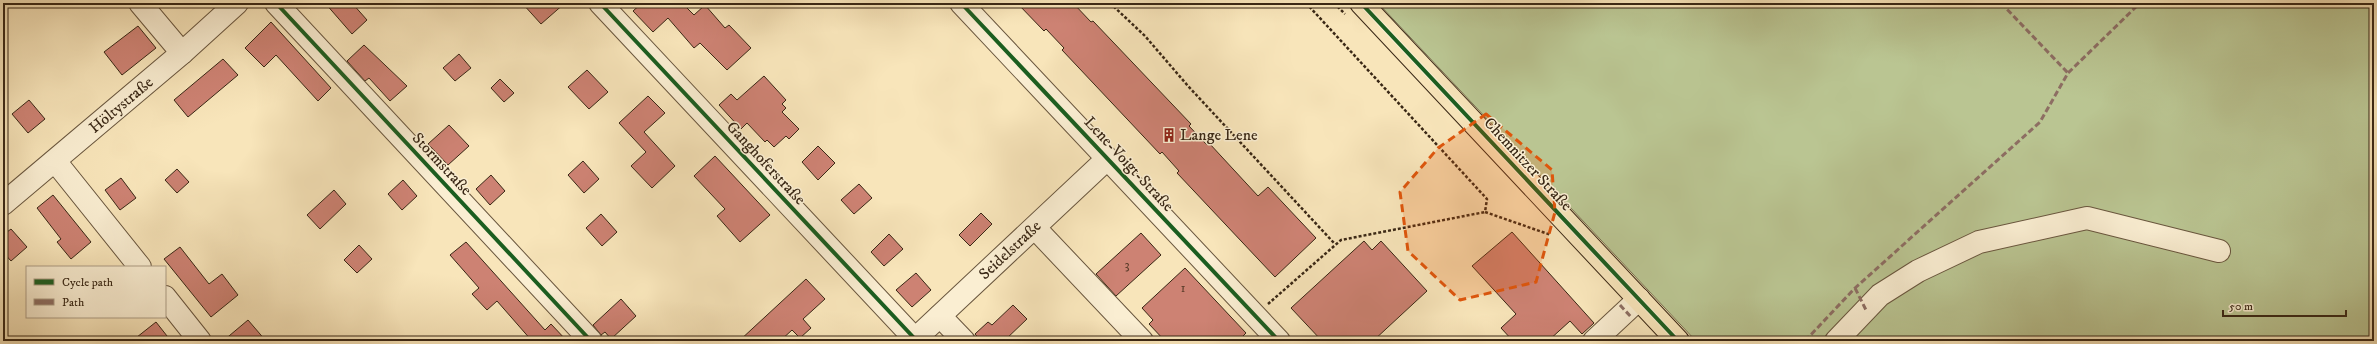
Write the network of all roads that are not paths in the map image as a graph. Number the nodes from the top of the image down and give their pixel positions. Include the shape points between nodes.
1 (140, 3) edge
2 (237, 3) edge
3 (276, 3) edge
4 (600, 3) edge
5 (961, 3) edge
6 (1361, 3) edge
7 (182, 53) junction
8 (1107, 159) junction
9 (55, 161) junction
10 (3, 204) edge
11 (1035, 228) junction
12 (2219, 251) dead end
13 (139, 266) edge
14 (166, 298) edge
15 (1639, 299) junction
16 (940, 316) junction
17 (914, 340) edge
18 (200, 341) edge
19 (592, 341) edge
20 (964, 341) edge
21 (1142, 341) edge
22 (1279, 341) edge
23 (1594, 341) edge
24 (1678, 341) edge
25 (1836, 341) edge

1 - 7 street
2 - 7 street, Höltystraße
3 - 19 street, Stormstraße
4 - 17 street, Ganghoferstraße
5 - 8 street, Lene-Voigt-Straße
6 - 15 main road, Chemnitzer Straße
7 - 9 street, Höltystraße
8 - 11 street, Seidelstraße
8 - 22 street, Lene-Voigt-Straße
9 - 10 street, Höltystraße
9 - 13 street
11 - 16 street, Seidelstraße
11 - 21 street
12 - 25 street via 2087,218 1979,242 1918,271 1880,295
14 - 18 street
15 - 23 street
15 - 24 main road, Chemnitzer Straße
16 - 17 street, Seidelstraße
16 - 20 street

